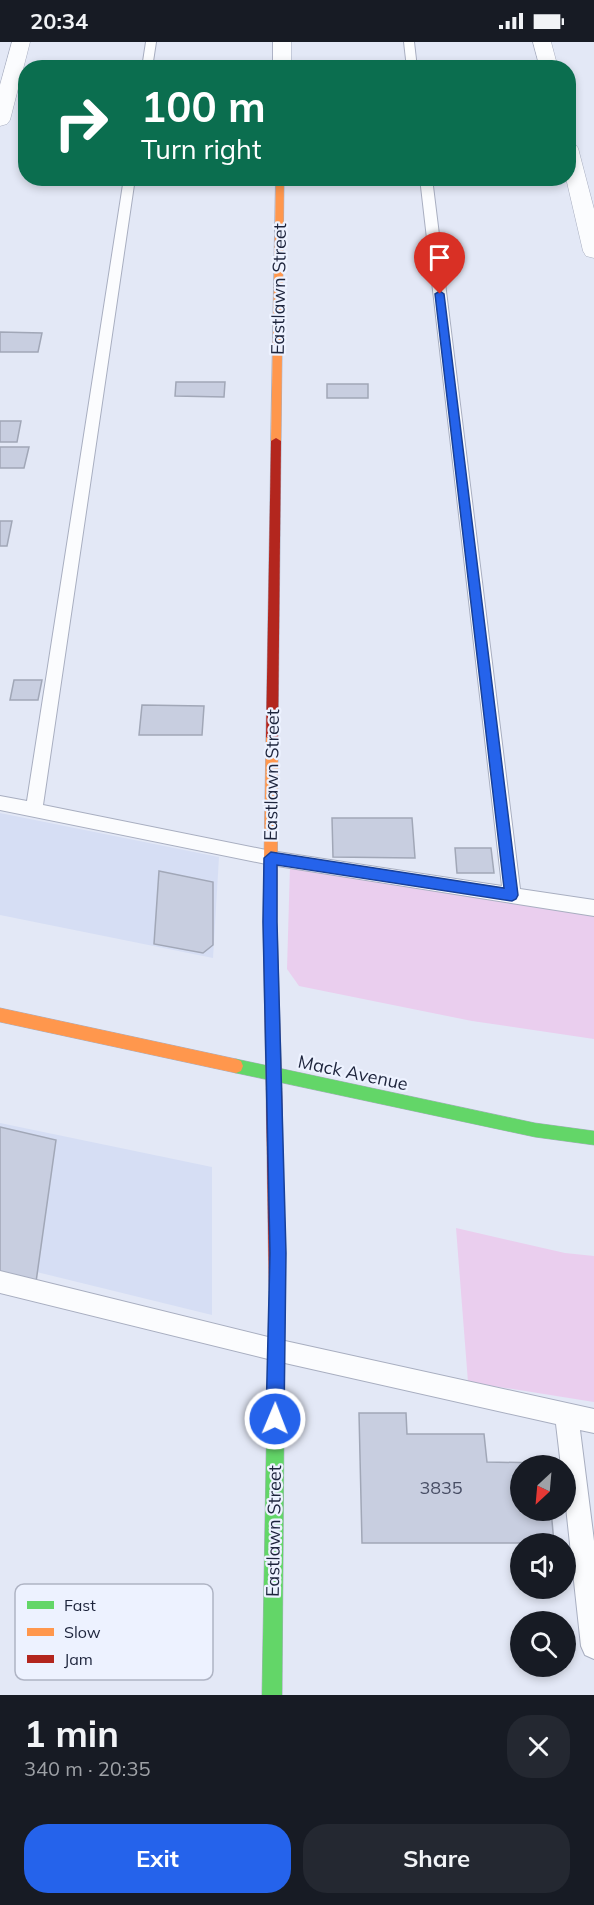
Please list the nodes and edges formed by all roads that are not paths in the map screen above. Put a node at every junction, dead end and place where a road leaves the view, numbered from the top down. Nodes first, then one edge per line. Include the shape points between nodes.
1 (21, 42) edge
2 (151, 42) edge
3 (282, 42) edge
4 (409, 42) edge
5 (542, 42) edge
6 (148, 60) edge
7 (282, 60) edge
8 (411, 60) edge
9 (547, 60) edge
10 (0, 120) edge
11 (576, 179) edge
12 (129, 186) edge
13 (280, 186) edge
14 (427, 186) edge
15 (594, 250) edge
16 (0, 803) edge
17 (34, 810) junction
18 (271, 858) junction
19 (512, 895) junction
20 (594, 908) edge
21 (0, 1015) edge
22 (274, 1074) junction
23 (594, 1138) edge
24 (0, 1282) edge
25 (276, 1350) junction
26 (567, 1416) junction
27 (594, 1421) edge
28 (594, 1646) edge
29 (272, 1695) edge

1 - 10 street
2 - 6 lane
3 - 7 street
4 - 8 lane
5 - 9 street
11 - 15 street
12 - 17 lane
13 - 18 street, Eastlawn Street
14 - 19 lane
16 - 17 lane
17 - 18 lane
18 - 19 lane
18 - 22 street, Eastlawn Street
19 - 20 lane
21 - 22 street, Mack Avenue
22 - 23 street, Mack Avenue via 535,1130
22 - 25 street, Eastlawn Street
24 - 25 lane
25 - 26 lane
25 - 29 street, Eastlawn Street
26 - 27 lane
26 - 28 lane

